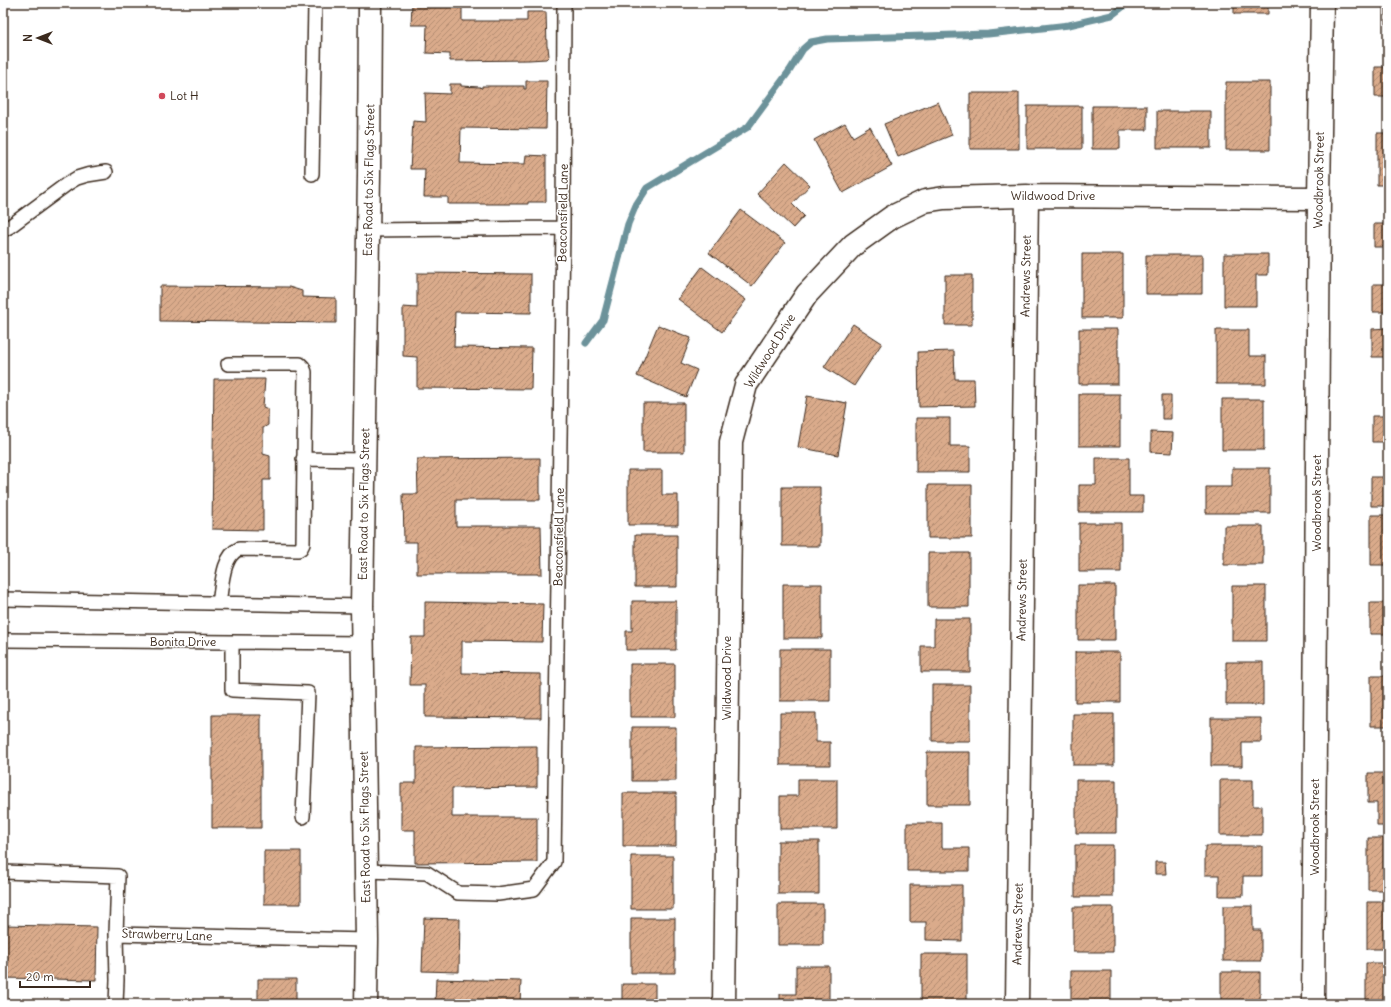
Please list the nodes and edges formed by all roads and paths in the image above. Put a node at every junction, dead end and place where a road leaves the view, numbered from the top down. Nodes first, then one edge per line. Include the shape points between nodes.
1 (315, 3) edge
2 (370, 3) edge
3 (564, 3) edge
4 (1322, 3) edge
5 (106, 172) dead end
6 (312, 174) dead end
7 (1027, 196) junction
8 (1319, 198) junction
9 (563, 228) junction
10 (3, 230) edge
11 (368, 230) junction
12 (228, 364) dead end
13 (303, 459) junction
14 (364, 460) junction
15 (3, 600) edge
16 (220, 604) junction
17 (362, 606) junction
18 (3, 640) edge
19 (232, 642) junction
20 (363, 643) junction
21 (303, 817) dead end
22 (366, 871) junction
23 (3, 872) edge
24 (116, 934) junction
25 (367, 940) junction
26 (116, 1004) edge
27 (366, 1004) edge
28 (724, 1004) edge
29 (1017, 1004) edge
30 (1313, 1004) edge

1 - 6 lane
2 - 11 street, East Road to Six Flags Street
3 - 9 lane, Beaconsfield Lane
4 - 8 street, Woodbrook Street
5 - 10 lane via 77,178
7 - 8 street, Wildwood Drive
7 - 28 street, Wildwood Drive via 944,198 925,201 892,217 853,244 807,294 746,385 731,442
7 - 29 street, Andrews Street
8 - 30 street, Woodbrook Street
9 - 11 lane
9 - 22 lane, Beaconsfield Lane via 554,862 534,889 498,894 458,893 427,873
11 - 14 street, East Road to Six Flags Street
12 - 13 lane via 300,364 303,367
13 - 14 lane
13 - 16 lane via 301,548 239,549 233,552 224,568
14 - 17 street, East Road to Six Flags Street
15 - 16 lane
16 - 17 lane
17 - 20 street, East Road to Six Flags Street
18 - 19 lane, Bonita Drive
19 - 20 lane, Bonita Drive
19 - 21 lane via 232,690 308,693
20 - 22 street, East Road to Six Flags Street
22 - 25 street, East Road to Six Flags Street
23 - 24 lane, Strawberry Lane via 118,876
24 - 25 lane, Strawberry Lane
24 - 26 lane
25 - 27 street, East Road to Six Flags Street

